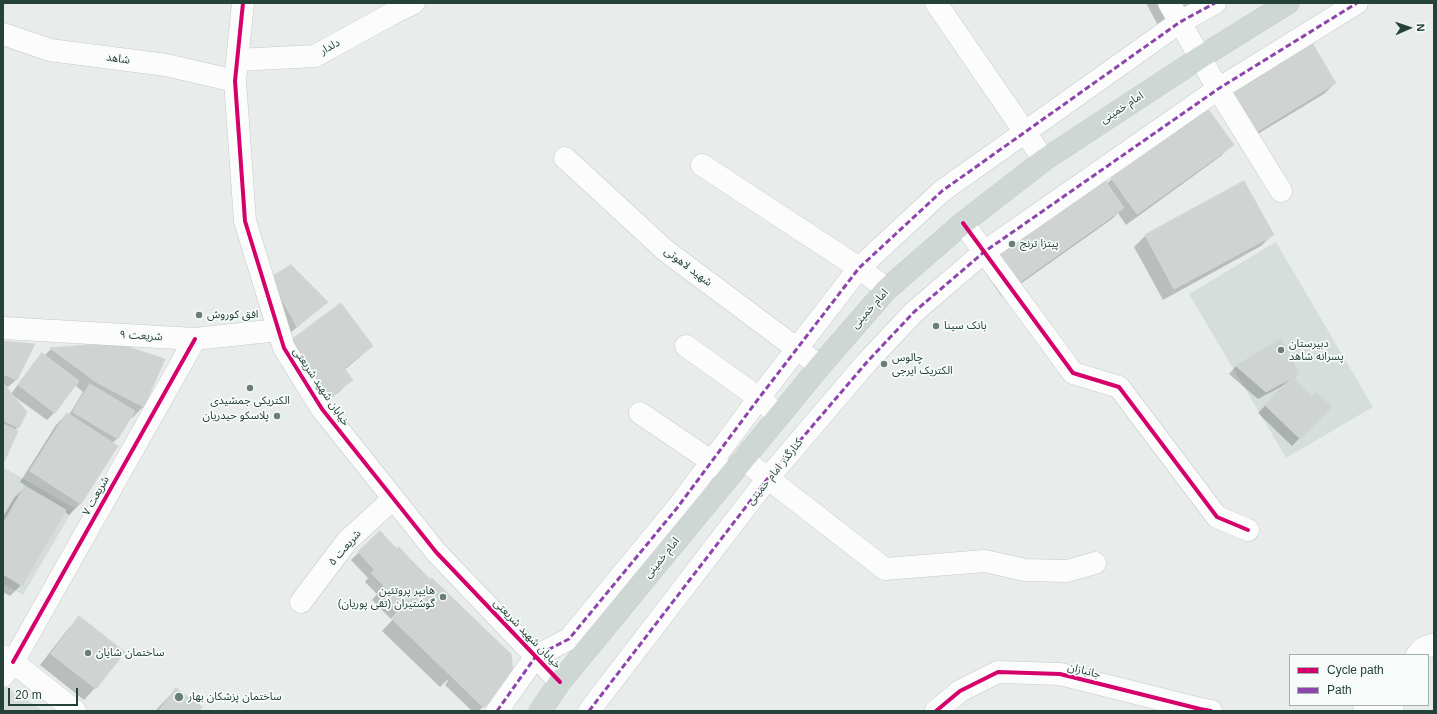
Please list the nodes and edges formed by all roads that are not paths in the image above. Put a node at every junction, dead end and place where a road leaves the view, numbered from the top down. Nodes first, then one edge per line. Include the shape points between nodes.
1 (243, 3) edge
2 (414, 3) edge
3 (936, 3) edge
4 (1170, 3) edge
5 (1215, 3) edge
6 (1288, 3) edge
7 (1357, 3) edge
8 (1180, 22) junction
9 (3, 34) edge
10 (1200, 57) junction
11 (236, 71) junction
12 (1218, 89) junction
13 (1024, 132) junction
14 (565, 158) dead end
15 (1044, 160) junction
16 (702, 165) dead end
17 (1281, 191) dead end
18 (963, 223) junction
19 (984, 252) junction
20 (858, 268) junction
21 (887, 289) junction
22 (3, 328) edge
23 (278, 330) junction
24 (195, 339) junction
25 (686, 346) dead end
26 (797, 348) junction
27 (820, 366) junction
28 (759, 398) junction
29 (640, 413) dead end
30 (779, 416) junction
31 (728, 465) junction
32 (768, 478) junction
33 (394, 499) junction
34 (1248, 530) dead end
35 (1095, 563) dead end
36 (301, 602) dead end
37 (1434, 644) edge
38 (1417, 654) edge
39 (536, 656) junction
40 (6, 665) edge
41 (560, 682) junction
42 (75, 711) edge
43 (497, 711) edge
44 (540, 711) edge
45 (588, 711) edge
46 (936, 711) edge
47 (1211, 711) edge

1 - 11 street, خیابان شهید شریعتی
2 - 11 street, دلدار via 315,56
3 - 13 street
4 - 8 street
5 - 8 street
6 - 10 main road, امام خمینی
7 - 12 street, کنارگذر امام خمینی
8 - 10 street
8 - 13 street
9 - 11 street, شاهد via 50,50
10 - 12 street
10 - 15 main road, امام خمینی
11 - 23 street, خیابان شهید شریعتی via 245,221
12 - 17 street
12 - 19 street, کنارگذر امام خمینی
13 - 15 street
13 - 20 street via 942,191
14 - 26 street, شهید لاهوتی via 666,251
15 - 18 main road, امام خمینی
16 - 20 street
18 - 19 street
18 - 21 main road, امام خمینی
19 - 32 street, کنارگذر امام خمینی via 908,318
19 - 34 street via 1073,372 1119,387 1217,518
20 - 21 street
20 - 26 street
21 - 27 main road, امام خمینی
22 - 24 street, شریعت ۹
23 - 24 street, شریعت ۹
23 - 33 street, خیابان شهید شریعتی via 284,348 322,409
24 - 40 street, شریعت ۷ via 86,544
25 - 28 street
26 - 27 street, شهید لاهوتی
26 - 28 street
27 - 30 main road, امام خمینی
28 - 30 street
28 - 31 street
29 - 31 street
30 - 31 main road, امام خمینی
31 - 32 street
31 - 39 street via 677,508 569,639
31 - 41 main road, امام خمینی
32 - 35 street via 885,569 985,560 1025,570 1067,571
32 - 45 street, کنارگذر امام خمینی
33 - 36 street, شریعت ۵ via 347,541
33 - 39 street, خیابان شهید شریعتی via 436,552
37 - 38 street via 1423,648
39 - 41 street, خیابان شهید شریعتی
39 - 43 street
40 - 42 street
41 - 44 main road, امام خمینی
46 - 47 street, جانبازان via 960,691 998,672 1060,674

